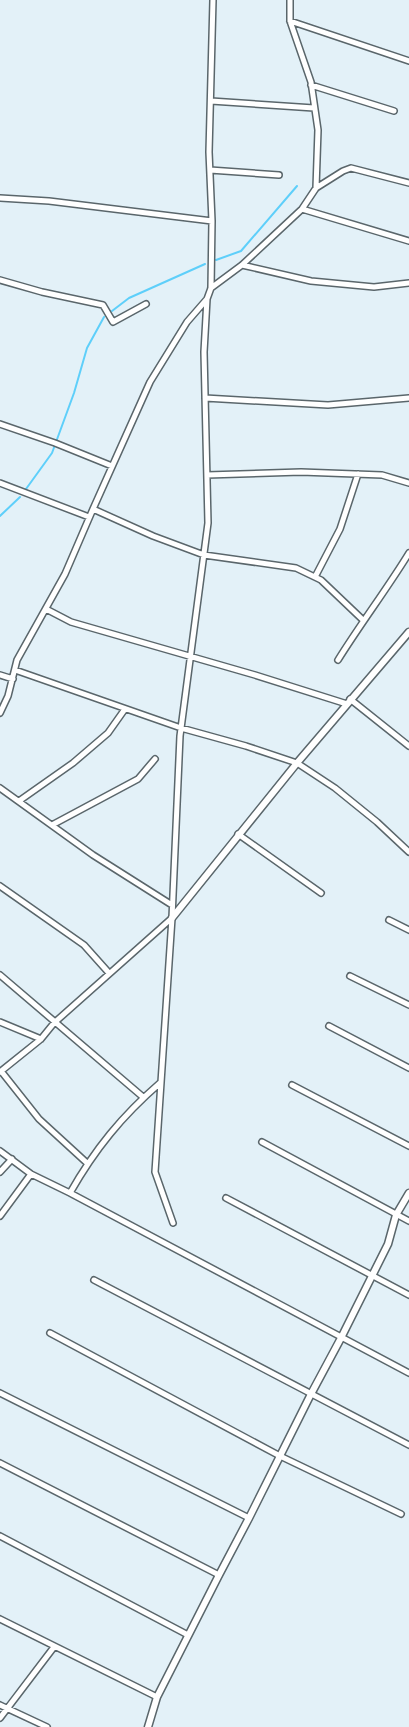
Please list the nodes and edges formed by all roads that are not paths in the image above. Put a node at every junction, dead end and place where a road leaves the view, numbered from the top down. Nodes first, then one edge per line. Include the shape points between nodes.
1 (213, 0) edge
2 (290, 0) edge
3 (290, 21) junction
4 (409, 61) edge
5 (311, 85) junction
6 (211, 100) junction
7 (314, 108) junction
8 (394, 111) dead end
9 (210, 170) junction
10 (279, 175) dead end
11 (409, 183) edge
12 (316, 188) junction
13 (0, 198) edge
14 (302, 210) junction
15 (212, 221) junction
16 (409, 241) edge
17 (242, 265) junction
18 (0, 280) edge
19 (409, 283) edge
20 (211, 288) junction
21 (207, 299) junction
22 (146, 304) dead end
23 (205, 398) junction
24 (409, 398) edge
25 (0, 424) edge
26 (112, 466) junction
27 (358, 474) junction
28 (207, 475) junction
29 (0, 483) edge
30 (409, 483) edge
31 (92, 509) junction
32 (89, 517) junction
33 (409, 553) edge
34 (204, 555) junction
35 (315, 577) junction
36 (46, 609) junction
37 (363, 620) junction
38 (409, 632) edge
39 (190, 656) junction
40 (338, 660) dead end
41 (15, 670) junction
42 (0, 675) edge
43 (12, 679) junction
44 (348, 701) junction
45 (125, 709) junction
46 (0, 713) edge
47 (181, 728) junction
48 (409, 746) edge
49 (155, 759) dead end
50 (296, 762) junction
51 (0, 788) edge
52 (18, 801) junction
53 (52, 825) junction
54 (238, 834) junction
55 (409, 852) edge
56 (0, 886) edge
57 (321, 893) dead end
58 (172, 905) junction
59 (172, 918) junction
60 (389, 920) dead end
61 (409, 930) edge
62 (109, 972) junction
63 (0, 975) edge
64 (350, 976) dead end
65 (409, 1005) edge
66 (0, 1022) edge
67 (54, 1023) junction
68 (328, 1026) dead end
69 (40, 1039) junction
70 (409, 1068) edge
71 (0, 1072) edge
72 (160, 1083) junction
73 (292, 1085) dead end
74 (143, 1097) junction
75 (262, 1142) dead end
76 (409, 1146) edge
77 (0, 1151) edge
78 (12, 1159) junction
79 (87, 1163) junction
80 (0, 1172) edge
81 (31, 1174) junction
82 (70, 1193) junction
83 (409, 1193) edge
84 (226, 1198) dead end
85 (396, 1215) junction
86 (0, 1216) edge
87 (409, 1221) edge
88 (173, 1223) dead end
89 (372, 1276) junction
90 (94, 1280) dead end
91 (409, 1295) edge
92 (50, 1333) dead end
93 (342, 1338) junction
94 (409, 1373) edge
95 (0, 1393) edge
96 (311, 1394) junction
97 (409, 1445) edge
98 (280, 1456) junction
99 (0, 1463) edge
100 (401, 1514) dead end
101 (250, 1518) junction
102 (0, 1536) edge
103 (219, 1575) junction
104 (0, 1619) edge
105 (188, 1635) junction
106 (54, 1647) junction
107 (157, 1697) junction
108 (0, 1705) edge
109 (8, 1709) junction
110 (0, 1718) edge
111 (47, 1727) edge
112 (148, 1727) edge

1 - 6 street
2 - 3 street
3 - 4 street
3 - 5 street
5 - 7 street
5 - 8 street
6 - 7 street
6 - 9 street
7 - 12 street via 318,130
9 - 10 street
9 - 15 street
11 - 12 street via 351,168
12 - 14 street
13 - 15 street
14 - 16 street
14 - 17 street
15 - 20 street
17 - 19 street via 311,281 374,287
17 - 20 street
18 - 22 street via 103,304 113,322
20 - 21 street
21 - 23 street
21 - 26 street via 187,322 150,382
23 - 24 street via 328,405
23 - 28 street
25 - 26 street
26 - 31 street
27 - 28 street
27 - 30 street via 382,475
27 - 35 street via 340,529
28 - 34 street via 208,523
29 - 32 street
31 - 32 street
31 - 34 street
32 - 36 street
33 - 37 street
34 - 35 street via 296,568
34 - 39 street
35 - 37 street
36 - 39 street via 71,622
36 - 41 street
37 - 40 street
38 - 44 street
39 - 44 street
39 - 47 street
41 - 43 street
41 - 45 street
42 - 43 street
43 - 46 street
44 - 48 street
44 - 50 street
45 - 47 street
45 - 52 street via 108,733
47 - 50 street
47 - 58 street
49 - 53 street via 138,779
50 - 54 street
50 - 55 street via 335,788
51 - 52 street
52 - 53 street
53 - 58 street
54 - 57 street
54 - 59 street
56 - 62 street via 84,945
58 - 59 street
59 - 62 street
59 - 72 street
60 - 61 street
62 - 67 street
63 - 67 street
64 - 65 street
66 - 69 street
67 - 69 street
67 - 74 street
68 - 70 street
69 - 71 street
71 - 79 street via 38,1119
72 - 74 street
72 - 88 street via 154,1172
73 - 76 street
74 - 79 street via 110,1132
75 - 85 street
77 - 78 street
78 - 80 street
78 - 81 street
79 - 82 street
81 - 82 street
81 - 86 street
82 - 93 street
83 - 85 street
84 - 89 street
85 - 87 street
85 - 89 street via 388,1244
89 - 91 street
89 - 93 street
90 - 96 street
92 - 98 street
93 - 94 street
93 - 96 street
95 - 101 street
96 - 97 street
96 - 98 street
98 - 100 street
98 - 101 street
99 - 103 street
101 - 103 street
102 - 105 street
103 - 105 street
104 - 106 street
105 - 107 street
106 - 107 street
106 - 109 street
107 - 112 street
108 - 109 street
109 - 110 street
109 - 111 street

